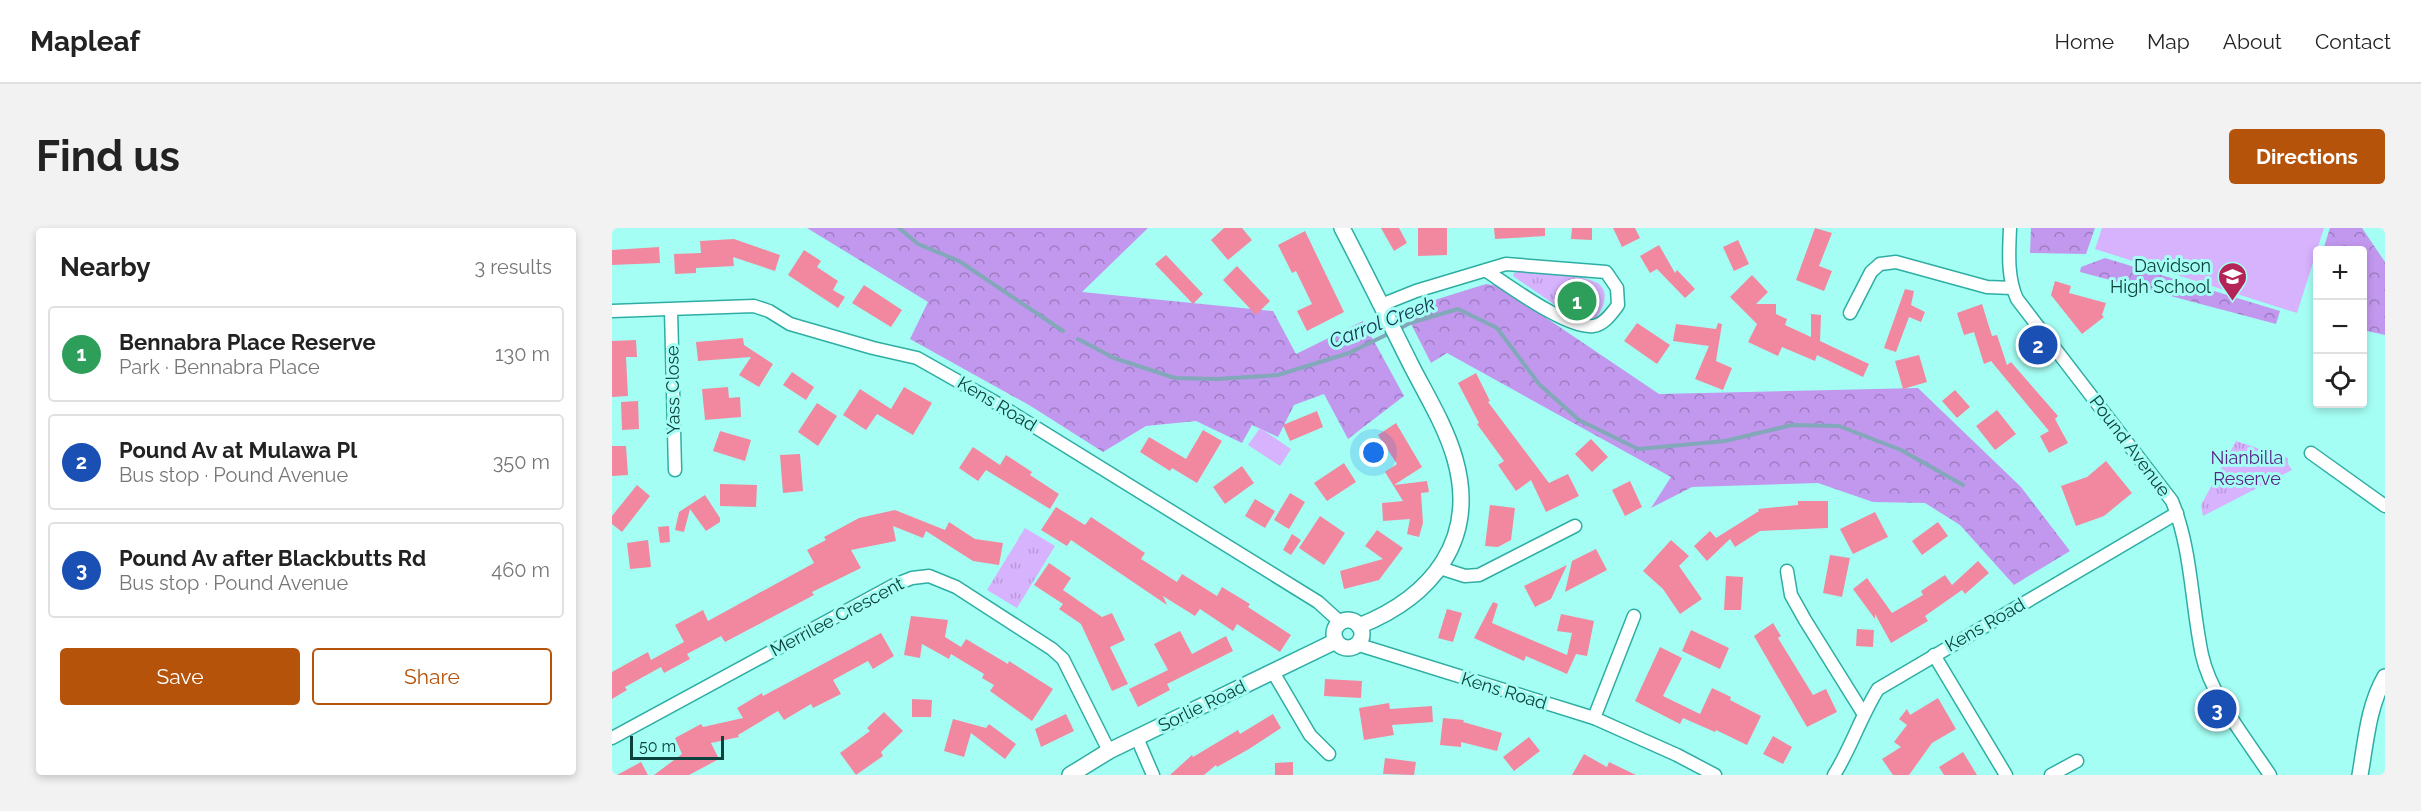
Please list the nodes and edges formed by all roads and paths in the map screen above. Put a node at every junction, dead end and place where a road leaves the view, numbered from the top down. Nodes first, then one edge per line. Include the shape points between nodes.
1 (1342, 228) edge
2 (2010, 228) edge
3 (1485, 270) junction
4 (2012, 288) junction
5 (1381, 305) junction
6 (671, 310) junction
7 (612, 311) edge
8 (1850, 313) dead end
9 (2311, 453) dead end
10 (675, 470) dead end
11 (2385, 506) edge
12 (2176, 513) junction
13 (1575, 526) dead end
14 (1440, 568) junction
15 (1787, 571) dead end
16 (1634, 616) dead end
17 (1340, 622) junction
18 (1359, 626) junction
19 (1336, 641) junction
20 (1356, 644) junction
21 (1934, 655) junction
22 (1273, 672) junction
23 (2385, 677) edge
24 (1863, 712) junction
25 (1594, 718) junction
26 (612, 738) edge
27 (1137, 738) junction
28 (1109, 751) junction
29 (1329, 754) dead end
30 (2077, 761) dead end
31 (1070, 775) edge
32 (1153, 775) edge
33 (1715, 775) edge
34 (1834, 775) edge
35 (2006, 775) edge
36 (2050, 775) edge
37 (2270, 775) edge
38 (2360, 775) edge

1 - 5 street
2 - 4 street, Pound Avenue
3 - 3 street via 1506,264 1606,272 1617,288 1618,305 1595,326 1573,324
3 - 5 street
4 - 8 street via 1988,287 1896,262 1880,264 1871,272
4 - 12 street, Pound Avenue via 2024,311 2169,496
5 - 14 street via 1455,458 1461,489 1459,521
6 - 7 street, Kens Road
6 - 10 street, Yass Close
6 - 17 street, Kens Road via 754,306 790,324 917,358 1318,602
9 - 11 street
12 - 21 street, Kens Road
12 - 37 street, Pound Avenue via 2184,534 2203,656 2223,702
13 - 14 street via 1479,575 1464,576
14 - 18 street via 1412,598 1385,616
15 - 24 street via 1791,595 1804,620
16 - 25 street
17 - 18 street via 1350,620
17 - 19 street via 1335,631
18 - 20 street via 1361,636
19 - 20 street via 1344,647
19 - 22 street, Sorlie Road
20 - 25 street, Kens Road
21 - 24 street, Kens Road via 1878,689
21 - 35 street
22 - 27 street, Sorlie Road
22 - 29 street via 1310,735
23 - 38 street via 2370,717
24 - 34 street, Kens Road via 1849,751
25 - 33 street, Kens Road
26 - 28 street, Merrilee Crescent via 894,585 928,576 956,587 1063,659
27 - 28 street, Sorlie Road
27 - 32 street
28 - 31 street, Sorlie Road
30 - 36 street

